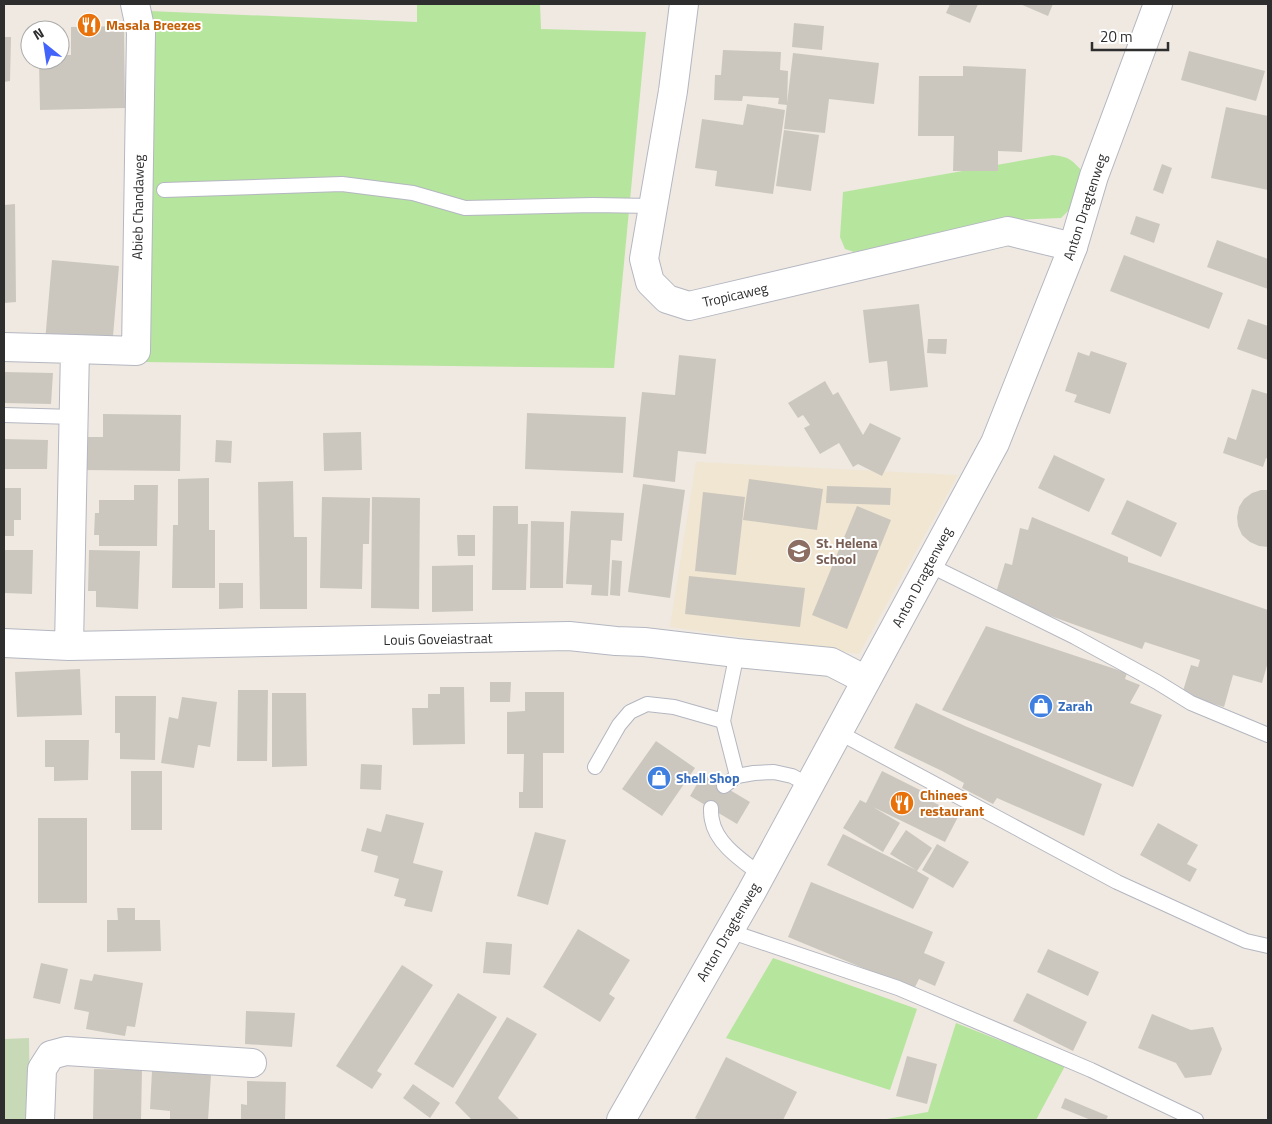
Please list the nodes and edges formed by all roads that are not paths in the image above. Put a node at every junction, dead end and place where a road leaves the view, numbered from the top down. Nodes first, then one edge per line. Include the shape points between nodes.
1 (135, 4) edge
2 (684, 4) edge
3 (1158, 4) edge
4 (164, 190) dead end
5 (653, 206) junction
6 (1073, 247) junction
7 (4, 347) edge
8 (75, 349) junction
9 (4, 415) edge
10 (74, 418) junction
11 (929, 565) junction
12 (4, 643) edge
13 (69, 646) junction
14 (737, 653) junction
15 (866, 680) junction
16 (723, 721) junction
17 (838, 732) junction
18 (1268, 735) edge
19 (595, 768) dead end
20 (738, 776) junction
21 (810, 785) junction
22 (724, 786) dead end
23 (711, 808) dead end
24 (761, 875) junction
25 (729, 931) junction
26 (1268, 946) edge
27 (252, 1063) dead end
28 (40, 1120) edge
29 (621, 1120) edge
30 (1196, 1120) edge

1 - 8 street, Abieb Chandaweg via 141,32 136,351
2 - 5 street, Tropicaweg
3 - 6 street, Anton Dragtenweg via 1094,176
4 - 5 lane via 342,184 413,193 465,208
5 - 6 street, Tropicaweg via 644,259 650,282 667,300 689,306 1008,231
6 - 11 street, Anton Dragtenweg via 995,443
7 - 8 street
8 - 10 street
9 - 10 lane
10 - 13 street
11 - 15 street, Anton Dragtenweg
11 - 18 lane via 1075,637 1191,703
12 - 13 street, Louis Goveiastraat
13 - 14 street, Louis Goveiastraat via 569,636
14 - 15 street, Louis Goveiastraat via 831,662
14 - 16 lane
15 - 17 street, Anton Dragtenweg
16 - 19 lane via 674,707 647,704 630,712 619,725
16 - 20 lane
17 - 21 street, Anton Dragtenweg
17 - 26 lane via 1118,882 1246,941
20 - 21 lane via 774,772
20 - 22 lane
21 - 24 street, Anton Dragtenweg
23 - 24 lane via 720,838
24 - 25 street, Anton Dragtenweg
25 - 29 street, Anton Dragtenweg
25 - 30 lane via 898,988 1091,1070
27 - 28 street via 66,1051 51,1055 42,1069

